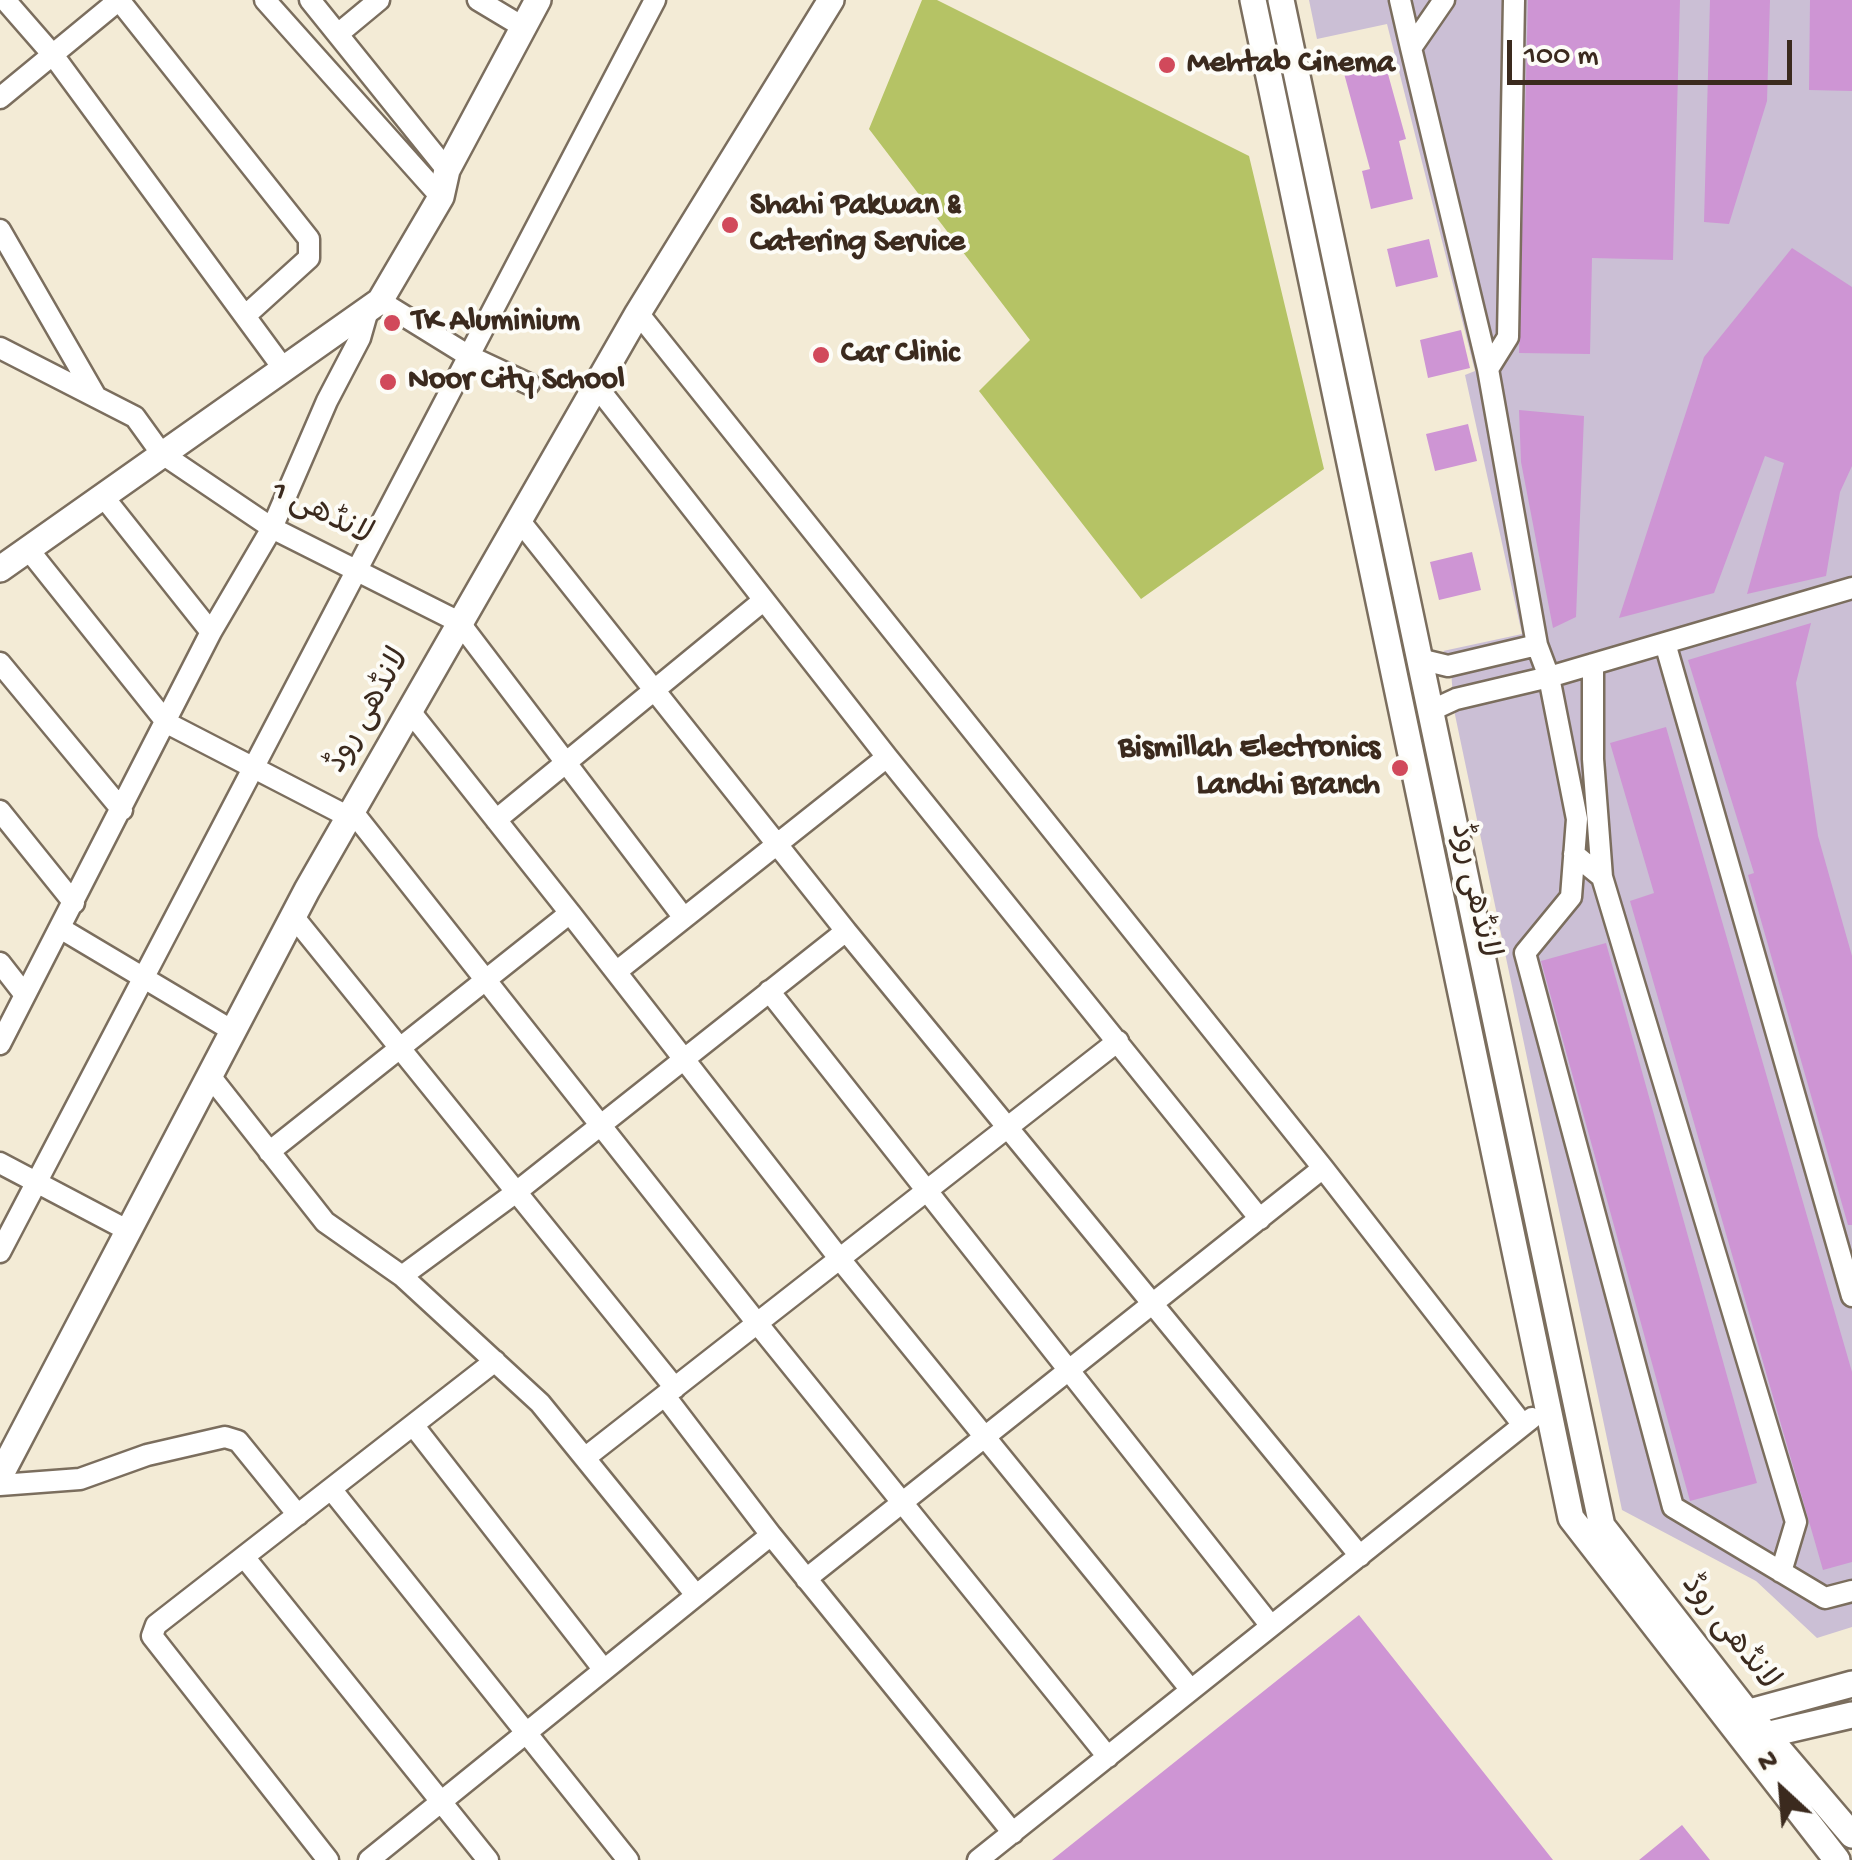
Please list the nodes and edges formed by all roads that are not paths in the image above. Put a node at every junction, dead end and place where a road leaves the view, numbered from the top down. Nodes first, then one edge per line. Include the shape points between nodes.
1 (5, 0) edge
2 (265, 0) edge
3 (310, 0) edge
4 (379, 0) edge
5 (478, 0) edge
6 (538, 0) edge
7 (655, 0) edge
8 (831, 0) edge
9 (1252, 0) edge
10 (1280, 0) edge
11 (1400, 0) edge
12 (1444, 0) edge
13 (1514, 0) edge
14 (523, 27) junction
15 (338, 34) junction
16 (1411, 48) junction
17 (53, 54) junction
18 (0, 98) edge
19 (1303, 106) junction
20 (1276, 113) junction
21 (1312, 146) junction
22 (1284, 151) junction
23 (447, 170) junction
24 (441, 198) junction
25 (0, 230) edge
26 (374, 306) junction
27 (638, 313) junction
28 (246, 316) junction
29 (0, 348) edge
30 (469, 356) junction
31 (283, 368) junction
32 (1488, 369) junction
33 (529, 384) dead end
34 (598, 388) junction
35 (94, 395) junction
36 (161, 453) junction
37 (102, 494) junction
38 (520, 520) junction
39 (272, 528) junction
40 (28, 548) junction
41 (0, 568) edge
42 (360, 568) junction
43 (1852, 588) edge
44 (764, 600) junction
45 (459, 622) junction
46 (211, 632) junction
47 (1665, 643) junction
48 (1537, 645) junction
49 (1420, 658) junction
50 (1391, 661) junction
51 (0, 663) edge
52 (1593, 664) junction
53 (1549, 677) junction
54 (655, 689) junction
55 (409, 710) junction
56 (1432, 718) junction
57 (166, 723) junction
58 (1407, 737) junction
59 (887, 757) junction
60 (566, 762) junction
61 (254, 768) junction
62 (122, 810) junction
63 (0, 811) edge
64 (350, 814) junction
65 (496, 820) junction
66 (779, 843) junction
67 (1574, 854) junction
68 (1602, 877) junction
69 (74, 902) junction
70 (570, 913) junction
71 (293, 916) junction
72 (684, 918) junction
73 (60, 928) junction
74 (846, 931) junction
75 (0, 964) edge
76 (616, 972) junction
77 (144, 978) junction
78 (486, 980) junction
79 (768, 992) junction
80 (25, 995) junction
81 (233, 1031) junction
82 (1118, 1040) junction
83 (0, 1044) edge
84 (400, 1048) junction
85 (685, 1058) junction
86 (1504, 1061) junction
87 (1476, 1066) junction
88 (210, 1076) junction
89 (600, 1125) junction
90 (1008, 1126) junction
91 (270, 1152) junction
92 (0, 1163) edge
93 (1323, 1168) junction
94 (37, 1182) junction
95 (924, 1192) junction
96 (516, 1193) junction
97 (1260, 1219) junction
98 (129, 1230) junction
99 (0, 1252) edge
100 (839, 1258) junction
101 (402, 1276) junction
102 (1852, 1296) edge
103 (1153, 1303) junction
104 (757, 1323) junction
105 (494, 1361) junction
106 (1065, 1372) junction
107 (670, 1392) junction
108 (1575, 1399) junction
109 (1547, 1407) junction
110 (412, 1425) junction
111 (1523, 1426) junction
112 (10, 1434) edge
113 (984, 1437) junction
114 (586, 1457) junction
115 (0, 1476) edge
116 (0, 1486) edge
117 (331, 1489) junction
118 (902, 1504) junction
119 (298, 1515) junction
120 (771, 1536) junction
121 (1360, 1556) junction
122 (245, 1558) junction
123 (1780, 1572) junction
124 (806, 1579) junction
125 (1852, 1590) edge
126 (696, 1596) junction
127 (1271, 1626) junction
128 (604, 1670) junction
129 (1852, 1684) edge
130 (1191, 1690) junction
131 (1736, 1715) junction
132 (1852, 1715) edge
133 (525, 1734) junction
134 (1754, 1738) junction
135 (1108, 1757) junction
136 (440, 1801) junction
137 (1013, 1832) junction
138 (1852, 1835) edge
139 (328, 1860) edge
140 (369, 1860) edge
141 (488, 1860) edge
142 (628, 1860) edge
143 (978, 1860) edge
144 (1837, 1860) edge

1 - 17 street
2 - 24 street
3 - 15 street
4 - 15 street
5 - 14 street
6 - 14 main road
7 - 30 street
8 - 27 main road, لانڈھی روڈ
9 - 20 main road, لانڈھی روڈ
10 - 19 main road, لانڈھی روڈ
11 - 16 street
12 - 16 street
13 - 32 street via 1508,338
14 - 23 main road
15 - 23 street
16 - 32 street
17 - 18 street
17 - 28 street
17 - 28 street via 119,0 309,239 309,258
19 - 20 main road via 1292,116
19 - 21 main road, لانڈھی روڈ
20 - 22 main road, لانڈھی روڈ
21 - 22 main road via 1294,138
21 - 49 main road, لانڈھی روڈ
22 - 50 main road, لانڈھی روڈ
23 - 24 main road
24 - 26 main road
25 - 35 street
26 - 30 street
26 - 31 main road
26 - 39 street
27 - 34 main road, لانڈھی روڈ
27 - 93 street
28 - 31 street
29 - 35 street, لانڈھی 1
30 - 33 street
30 - 42 street
31 - 36 main road
32 - 48 street
34 - 38 main road, لانڈھی روڈ
34 - 44 street
35 - 36 street, لانڈھی 1 via 134,417
36 - 37 main road
36 - 39 street, لانڈھی 1
37 - 40 main road
37 - 46 street
38 - 45 main road, لانڈھی روڈ
38 - 54 street
39 - 42 street, لانڈھی 1
39 - 46 street
40 - 41 main road
40 - 57 street
42 - 45 street, لانڈھی 1
42 - 61 street
43 - 47 street
44 - 54 street
44 - 59 street
45 - 55 main road, لانڈھی روڈ
45 - 60 street
46 - 57 street
47 - 52 street
47 - 102 street
48 - 49 street via 1448,666
48 - 53 street
49 - 50 main road via 1404,672
49 - 56 main road, لانڈھی روڈ
50 - 58 main road, لانڈھی روڈ
51 - 62 street
52 - 53 street
52 - 68 street
53 - 56 street via 1456,700
53 - 67 street via 1577,819
54 - 60 street
54 - 66 street
55 - 64 main road, لانڈھی روڈ
55 - 65 street
56 - 58 main road via 1416,721
56 - 86 main road, لانڈھی روڈ
57 - 61 street
57 - 62 street
58 - 87 main road, لانڈھی روڈ
59 - 66 street
59 - 82 street
60 - 65 street
60 - 72 street
61 - 64 street
61 - 77 street
62 - 69 street
63 - 69 street
64 - 71 main road, لانڈھی روڈ
64 - 78 street
65 - 70 street
66 - 72 street
66 - 74 street
67 - 68 street
67 - 123 street via 1571,898 1525,953 1673,1507
68 - 123 street via 1796,1522
69 - 73 street
70 - 76 street
70 - 78 street
71 - 81 main road, لانڈھی روڈ
71 - 84 street
72 - 76 street
73 - 77 street
73 - 80 street
74 - 79 street
74 - 90 street
75 - 80 street
76 - 85 street
77 - 81 street
77 - 94 street
78 - 84 street
78 - 89 street
79 - 85 street
79 - 95 street
80 - 83 street
81 - 88 main road, لانڈھی روڈ
82 - 90 street
82 - 97 street
84 - 91 street
84 - 96 street
85 - 89 street
85 - 100 street
86 - 87 main road
86 - 108 main road, لانڈھی روڈ
87 - 109 main road, لانڈھی روڈ
88 - 91 street
88 - 98 main road, لانڈھی روڈ
89 - 96 street
89 - 104 street
90 - 95 street
90 - 103 street
91 - 101 street via 325,1222
92 - 94 street
93 - 97 street
93 - 111 street
94 - 98 street
94 - 99 street
95 - 100 street
95 - 106 street
96 - 101 street
96 - 107 street
97 - 103 street
98 - 112 main road, لانڈھی روڈ
100 - 104 street
100 - 113 street
101 - 105 street
103 - 106 street
103 - 121 street
104 - 107 street
104 - 118 street
105 - 110 street
105 - 114 street
106 - 113 street
106 - 127 street
107 - 114 street
107 - 120 street
108 - 109 street
108 - 131 main road, لانڈھی روڈ via 1602,1526
109 - 111 street
109 - 131 main road, لانڈھی روڈ via 1572,1518
110 - 117 street
110 - 128 street
111 - 121 street
112 - 115 main road, لانڈھی روڈ
113 - 118 street
113 - 130 street
114 - 126 street
116 - 119 street via 80,1479 225,1437 238,1441
117 - 119 street
117 - 133 street
118 - 124 street
118 - 135 street
119 - 122 street
120 - 124 street
120 - 126 street
121 - 127 street
122 - 136 street
122 - 139 street via 156,1625 152,1636
123 - 125 street via 1826,1598
124 - 137 street
126 - 128 street
127 - 130 street
128 - 133 street
129 - 131 main road
130 - 135 street
131 - 134 main road, لانڈھی روڈ
132 - 134 main road
133 - 136 street
133 - 142 street
134 - 138 main road
134 - 144 main road
135 - 137 street
136 - 140 street
136 - 141 street
137 - 143 street

